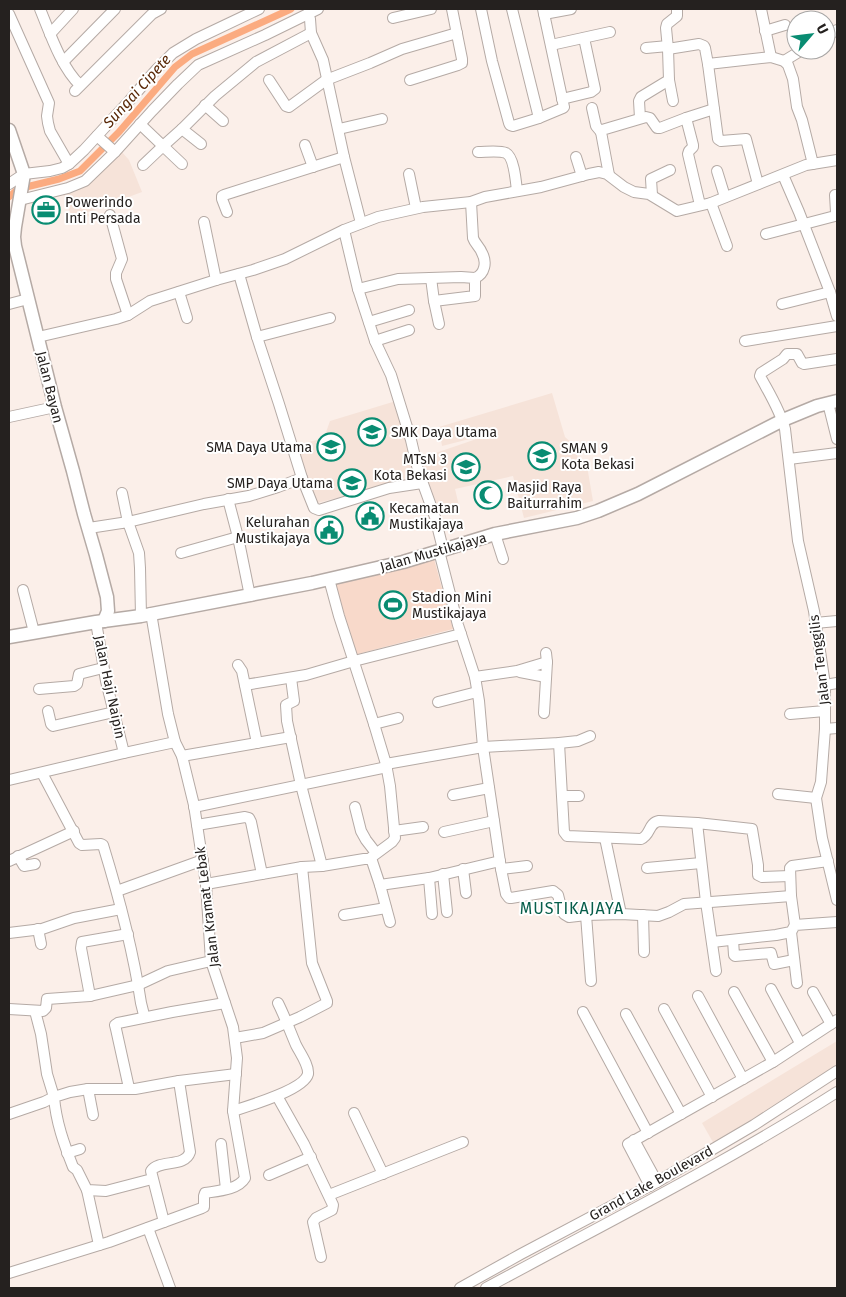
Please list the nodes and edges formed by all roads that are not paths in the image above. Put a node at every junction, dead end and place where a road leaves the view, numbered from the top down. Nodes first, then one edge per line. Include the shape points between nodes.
1 (40, 9) edge
2 (73, 9) edge
3 (115, 9) edge
4 (158, 9) edge
5 (259, 9) edge
6 (318, 9) edge
7 (431, 9) edge
8 (452, 9) edge
9 (481, 9) edge
10 (512, 9) edge
11 (571, 9) edge
12 (677, 9) edge
13 (761, 9) edge
14 (543, 12) edge
15 (9, 14) edge
16 (308, 14) junction
17 (393, 18) dead end
18 (785, 25) dead end
19 (766, 31) junction
20 (610, 32) dead end
21 (311, 33) junction
22 (457, 33) junction
23 (50, 34) junction
24 (584, 38) junction
25 (551, 45) junction
26 (646, 48) dead end
27 (668, 48) junction
28 (772, 57) junction
29 (784, 61) joint
30 (63, 62) junction
31 (708, 64) junction
32 (269, 80) dead end
33 (326, 80) junction
34 (410, 80) dead end
35 (669, 80) junction
36 (562, 98) junction
37 (673, 100) dead end
38 (205, 105) junction
39 (592, 108) dead end
40 (714, 109) junction
41 (539, 118) junction
42 (640, 118) junction
43 (686, 118) junction
44 (382, 119) dead end
45 (223, 121) dead end
46 (140, 124) junction
47 (182, 129) junction
48 (338, 129) junction
49 (9, 130) edge
50 (601, 132) junction
51 (99, 138) junction
52 (201, 144) dead end
53 (305, 145) dead end
54 (163, 146) junction
55 (113, 150) junction
56 (478, 152) dead end
57 (344, 156) junction
58 (576, 157) dead end
59 (837, 160) edge
60 (69, 164) junction
61 (182, 164) dead end
62 (813, 164) junction
63 (143, 165) dead end
64 (313, 167) junction
65 (670, 170) dead end
66 (717, 171) dead end
67 (410, 174) dead end
68 (609, 175) junction
69 (783, 175) junction
70 (582, 176) junction
71 (23, 178) junction
72 (9, 184) edge
73 (758, 184) junction
74 (517, 191) junction
75 (652, 195) junction
76 (834, 195) dead end
77 (725, 197) junction
78 (20, 199) junction
79 (470, 202) junction
80 (711, 202) junction
81 (700, 205) junction
82 (416, 208) junction
83 (227, 212) dead end
84 (110, 215) dead end
85 (204, 222) dead end
86 (361, 223) junction
87 (804, 225) junction
88 (344, 230) junction
89 (766, 234) dead end
90 (727, 246) dead end
91 (239, 274) junction
92 (431, 278) junction
93 (474, 278) junction
94 (216, 280) junction
95 (358, 289) junction
96 (180, 292) junction
97 (833, 297) edge
98 (28, 299) junction
99 (434, 300) junction
100 (9, 304) edge
101 (782, 304) dead end
102 (410, 310) dead end
103 (128, 315) junction
104 (837, 316) edge
105 (187, 318) dead end
106 (330, 318) dead end
107 (369, 322) junction
108 (439, 324) dead end
109 (837, 326) edge
110 (409, 330) dead end
111 (38, 337) junction
112 (257, 337) junction
113 (375, 341) junction
114 (745, 341) dead end
115 (837, 359) edge
116 (833, 402) edge
117 (55, 407) junction
118 (9, 418) edge
119 (782, 420) junction
120 (837, 440) edge
121 (837, 452) edge
122 (789, 459) junction
123 (302, 478) junction
124 (422, 483) junction
125 (122, 493) dead end
126 (228, 499) junction
127 (128, 522) junction
128 (89, 528) junction
129 (495, 534) junction
130 (238, 537) junction
131 (441, 550) junction
132 (181, 553) dead end
133 (503, 559) dead end
134 (329, 579) junction
135 (23, 590) dead end
136 (250, 596) junction
137 (107, 598) junction
138 (141, 615) junction
139 (100, 621) junction
140 (837, 621) edge
141 (815, 622) junction
142 (34, 632) junction
143 (461, 634) junction
144 (9, 637) edge
145 (354, 661) junction
146 (238, 665) dead end
147 (103, 668) junction
148 (517, 671) junction
149 (475, 677) junction
150 (546, 677) junction
151 (291, 678) junction
152 (837, 684) edge
153 (245, 685) junction
154 (825, 685) junction
155 (39, 690) dead end
156 (477, 692) junction
157 (438, 702) dead end
158 (48, 711) dead end
159 (825, 711) junction
160 (114, 712) junction
161 (544, 713) dead end
162 (790, 714) dead end
163 (398, 718) dead end
164 (374, 724) junction
165 (837, 728) edge
166 (825, 729) junction
167 (590, 736) dead end
168 (291, 737) junction
169 (175, 742) junction
170 (560, 742) junction
171 (257, 743) junction
172 (482, 747) junction
173 (124, 753) junction
174 (182, 756) junction
175 (386, 766) junction
176 (42, 773) junction
177 (9, 780) edge
178 (301, 785) junction
179 (489, 788) junction
180 (778, 794) dead end
181 (453, 795) dead end
182 (563, 796) junction
183 (579, 796) dead end
184 (816, 798) junction
185 (194, 807) junction
186 (355, 807) dead end
187 (494, 821) junction
188 (697, 823) junction
189 (197, 825) junction
190 (423, 827) dead end
191 (74, 831) junction
192 (394, 832) junction
193 (444, 832) dead end
194 (605, 838) junction
195 (372, 856) junction
196 (13, 858) edge
197 (202, 860) junction
198 (828, 860) junction
199 (701, 863) junction
200 (35, 864) dead end
201 (501, 865) junction
202 (322, 866) junction
203 (527, 866) dead end
204 (302, 867) junction
205 (647, 868) dead end
206 (463, 869) junction
207 (262, 874) junction
208 (442, 874) junction
209 (790, 876) junction
210 (429, 878) junction
211 (206, 884) junction
212 (380, 885) junction
213 (118, 892) junction
214 (466, 893) dead end
215 (791, 896) junction
216 (837, 900) edge
217 (706, 902) junction
218 (386, 908) junction
219 (121, 909) junction
220 (447, 912) dead end
221 (432, 914) dead end
222 (621, 914) junction
223 (344, 915) dead end
224 (586, 915) junction
225 (643, 915) junction
226 (390, 922) dead end
227 (837, 922) edge
228 (793, 929) junction
229 (38, 930) junction
230 (9, 933) edge
231 (128, 934) junction
232 (733, 940) junction
233 (712, 942) junction
234 (41, 944) dead end
235 (644, 952) dead end
236 (794, 960) junction
237 (211, 961) junction
238 (716, 971) dead end
239 (591, 981) dead end
240 (797, 984) dead end
241 (138, 985) junction
242 (771, 989) dead end
243 (734, 992) dead end
244 (813, 992) dead end
245 (90, 996) junction
246 (698, 996) dead end
247 (225, 1003) junction
248 (278, 1003) dead end
249 (9, 1009) edge
250 (664, 1009) dead end
251 (35, 1011) junction
252 (583, 1012) dead end
253 (626, 1014) dead end
254 (146, 1017) junction
255 (288, 1022) junction
256 (834, 1022) edge
257 (235, 1038) junction
258 (800, 1043) junction
259 (773, 1062) junction
260 (837, 1072) edge
261 (236, 1074) junction
262 (743, 1079) junction
263 (179, 1081) junction
264 (129, 1088) junction
265 (88, 1089) junction
266 (837, 1092) edge
267 (277, 1096) junction
268 (712, 1097) junction
269 (54, 1098) junction
270 (789, 1102) junction
271 (234, 1111) junction
272 (354, 1113) dead end
273 (9, 1114) edge
274 (681, 1114) junction
275 (93, 1115) dead end
276 (799, 1117) junction
277 (648, 1133) junction
278 (463, 1142) dead end
279 (221, 1144) dead end
280 (80, 1150) dead end
281 (67, 1153) junction
282 (311, 1158) junction
283 (383, 1174) junction
284 (269, 1175) dead end
285 (152, 1179) junction
286 (654, 1184) junction
287 (226, 1189) junction
288 (87, 1190) junction
289 (329, 1195) junction
290 (164, 1222) junction
291 (148, 1228) junction
292 (99, 1246) junction
293 (521, 1254) junction
294 (321, 1257) dead end
295 (528, 1266) junction
296 (9, 1273) edge
297 (170, 1288) edge
298 (460, 1288) edge
299 (486, 1288) edge

1 - 23 street
2 - 23 street
3 - 30 street
4 - 30 street via 77,88
5 - 51 street via 173,52
6 - 16 street
7 - 17 street
8 - 22 street
9 - 41 street via 510,125
10 - 41 street
11 - 14 street
12 - 27 street via 677,16 666,25
13 - 19 street
14 - 25 street
15 - 60 street via 49,103 50,131
16 - 21 street
16 - 46 street via 198,65
18 - 19 street
19 - 28 street
20 - 24 street
21 - 33 street via 323,60
21 - 38 street via 256,62
22 - 33 street via 402,49
22 - 34 street via 461,64
23 - 30 street
24 - 25 street
24 - 36 street via 594,89
25 - 36 street
26 - 27 street
27 - 31 street via 702,45 706,48
27 - 35 street
28 - 29 street
28 - 31 street
29 - 62 street via 794,79 796,107
31 - 40 street
32 - 33 street via 288,107
33 - 48 street
35 - 37 street
35 - 42 street via 641,97
36 - 41 street via 563,108
38 - 45 street
38 - 47 street
39 - 50 street via 596,126
40 - 43 street
40 - 73 street via 719,141 746,139
42 - 43 street via 648,117 658,128
42 - 50 street
43 - 81 street via 693,145 688,154
44 - 48 street
46 - 54 street
46 - 55 street
47 - 52 street
47 - 54 street
48 - 57 street
49 - 71 main road
50 - 68 street
51 - 55 street
51 - 60 street
53 - 64 street
54 - 61 street
54 - 63 street
55 - 78 street via 85,181
56 - 74 street via 504,152 510,157
57 - 64 street
57 - 86 street
58 - 70 street
59 - 62 street
60 - 71 street
62 - 69 street
64 - 83 street via 222,196
65 - 75 street via 651,179
66 - 77 street
67 - 82 street
68 - 70 street via 599,172
68 - 75 street via 631,191
69 - 73 street
69 - 87 street
70 - 74 street
71 - 72 street
71 - 78 main road, Jalan Bayan
73 - 77 street
74 - 79 street
75 - 81 street via 677,211
76 - 87 street via 834,216
77 - 80 street
78 - 98 main road, Jalan Bayan via 14,237
79 - 82 street
79 - 93 street via 473,238 483,253 485,264 482,273
80 - 81 street
80 - 90 street
82 - 86 street
84 - 103 street via 122,259 116,279
85 - 94 street
86 - 88 street
87 - 89 street
87 - 97 street
88 - 91 street via 285,259
88 - 95 street
91 - 94 street
91 - 112 street
92 - 93 street
92 - 95 street via 398,279
92 - 99 street
93 - 99 street via 475,296
94 - 96 street
95 - 107 street
96 - 103 street via 150,301
96 - 105 street
97 - 101 street
97 - 104 street
98 - 100 street
98 - 111 main road, Jalan Bayan
99 - 108 street
102 - 107 street
103 - 111 street
106 - 112 street
107 - 113 street
109 - 114 street
110 - 113 street
111 - 117 main road, Jalan Bayan
112 - 123 street
113 - 124 street via 391,376
115 - 119 street, Jalan Tenggilis via 804,364 797,354 787,354 760,374
116 - 119 main road, Jalan Mustikajaya
116 - 120 street
117 - 118 street
117 - 128 main road, Jalan Bayan
119 - 122 street, Jalan Tenggilis
119 - 129 main road, Jalan Mustikajaya via 598,511
121 - 122 street
122 - 141 street, Jalan Tenggilis via 798,541
123 - 124 street via 313,506 318,510 389,488
123 - 126 street via 248,496
124 - 131 street via 435,517
125 - 127 street, Jalan Kramat Lebak
126 - 127 street
126 - 130 street
127 - 128 street
127 - 138 street, Jalan Kramat Lebak via 139,553
128 - 137 main road, Jalan Bayan
129 - 131 main road, Jalan Mustikajaya
129 - 133 street
130 - 132 street
130 - 136 street
131 - 134 main road, Jalan Mustikajaya
131 - 143 street
134 - 136 main road, Jalan Mustikajaya
134 - 145 street
135 - 142 street
136 - 138 main road, Jalan Mustikajaya
137 - 138 main road via 118,609
137 - 139 main road, Jalan Bayan via 108,611
138 - 139 main road, Jalan Mustikajaya
138 - 169 street, Jalan Kramat Lebak via 161,676
139 - 142 main road, Jalan Mustikajaya
139 - 147 street, Jalan Haji Naipin
140 - 141 street
141 - 154 street, Jalan Tenggilis
142 - 144 main road, Jalan Mustikajaya
143 - 145 street
143 - 149 street
145 - 151 street
145 - 164 street
146 - 153 street
147 - 155 street via 80,674 74,686
147 - 160 street, Jalan Haji Naipin
148 - 149 street
148 - 150 street
148 - 150 street via 547,658
149 - 156 street
150 - 161 street
151 - 153 street
151 - 168 street via 294,701 285,706
152 - 154 street
153 - 171 street
154 - 159 street, Jalan Tenggilis
156 - 157 street
156 - 172 street
158 - 160 street via 53,726
159 - 162 street
159 - 166 street, Jalan Tenggilis
160 - 173 street, Jalan Haji Naipin
163 - 164 street
164 - 175 street
165 - 166 street
166 - 184 street, Jalan Tenggilis
167 - 170 street
168 - 171 street
168 - 178 street
169 - 173 street
169 - 174 street, Jalan Kramat Lebak
170 - 172 street
170 - 182 street
171 - 174 street
172 - 175 street
172 - 179 street
173 - 176 street
174 - 185 street, Jalan Kramat Lebak
175 - 178 street
175 - 192 street
176 - 177 street
176 - 191 street
178 - 185 street
178 - 202 street
179 - 181 street
179 - 187 street
180 - 184 street
182 - 183 street
182 - 194 street via 566,835
184 - 198 street, Jalan Tenggilis
185 - 189 street, Jalan Kramat Lebak
186 - 195 street
187 - 193 street
187 - 201 street
188 - 194 street via 659,820 654,822 645,838
188 - 199 street
188 - 209 street via 752,829 758,875
189 - 197 street, Jalan Kramat Lebak
189 - 207 street via 248,818
190 - 192 street
191 - 196 street
191 - 213 street via 82,845 103,845
192 - 195 street via 394,840
194 - 222 street
195 - 202 street
195 - 212 street
196 - 200 street via 24,866
197 - 211 street, Jalan Kramat Lebak
197 - 213 street
198 - 209 street via 791,867
198 - 216 street, Jalan Tenggilis
199 - 205 street
199 - 217 street
201 - 203 street
201 - 206 street
201 - 224 street via 509,898 553,891 558,895 564,914 569,917
202 - 204 street
204 - 207 street
204 - 255 street via 312,963 328,1001
206 - 208 street
206 - 214 street
207 - 211 street
208 - 210 street
208 - 220 street
209 - 215 street
210 - 212 street
210 - 221 street
211 - 237 street, Jalan Kramat Lebak
212 - 218 street
213 - 219 street
215 - 217 street
215 - 228 street
217 - 225 street via 684,904 664,914
217 - 233 street
218 - 223 street
218 - 226 street
219 - 229 street via 74,918
219 - 231 street
222 - 224 street
222 - 225 street
224 - 239 street
225 - 235 street
227 - 228 street
228 - 232 street via 776,935
228 - 236 street
229 - 230 street
229 - 234 street
231 - 241 street
231 - 245 street via 82,942
232 - 233 street
232 - 236 street via 735,956 771,953 774,964
233 - 238 street
236 - 240 street
237 - 241 street via 168,971
237 - 247 street, Jalan Kramat Lebak
241 - 245 street
241 - 254 street
242 - 258 street
243 - 259 street
244 - 256 street
245 - 251 street via 48,1000 44,1010
246 - 262 street
247 - 254 street
247 - 257 street, Jalan Kramat Lebak
248 - 255 street
249 - 251 street
250 - 268 street
251 - 269 street
252 - 277 street
253 - 274 street
254 - 264 street via 116,1026
255 - 257 street via 263,1033
255 - 267 street via 308,1074 304,1080
256 - 258 street
257 - 261 street, Jalan Kramat Lebak
258 - 259 street
259 - 262 street
260 - 270 street, Grand Lake Boulevard
261 - 263 street
261 - 271 street, Jalan Kramat Lebak
262 - 268 street
263 - 264 street
263 - 285 street via 190,1152 184,1159 152,1168
264 - 265 street
265 - 269 street
265 - 275 street
266 - 276 street, Grand Lake Boulevard
267 - 271 street
267 - 282 street
268 - 274 street
269 - 273 street
269 - 281 street via 57,1122
270 - 276 street
270 - 286 street, Grand Lake Boulevard
271 - 287 street, Jalan Kramat Lebak via 245,1176 242,1183
272 - 283 street
274 - 277 street
276 - 295 street, Grand Lake Boulevard
277 - 286 street via 631,1142
278 - 283 street
279 - 287 street
280 - 281 street
281 - 288 street
282 - 284 street
282 - 289 street
283 - 289 street
285 - 288 street via 106,1191
285 - 290 street
286 - 293 street, Grand Lake Boulevard
287 - 290 street, Jalan Kramat Lebak via 205,1193 204,1207
288 - 292 street
289 - 294 street via 332,1210 312,1222
290 - 291 street, Jalan Kramat Lebak
291 - 292 street, Jalan Kramat Lebak
291 - 297 street
292 - 296 street, Jalan Kramat Lebak
293 - 295 street
293 - 298 street, Grand Lake Boulevard
295 - 299 street, Grand Lake Boulevard

